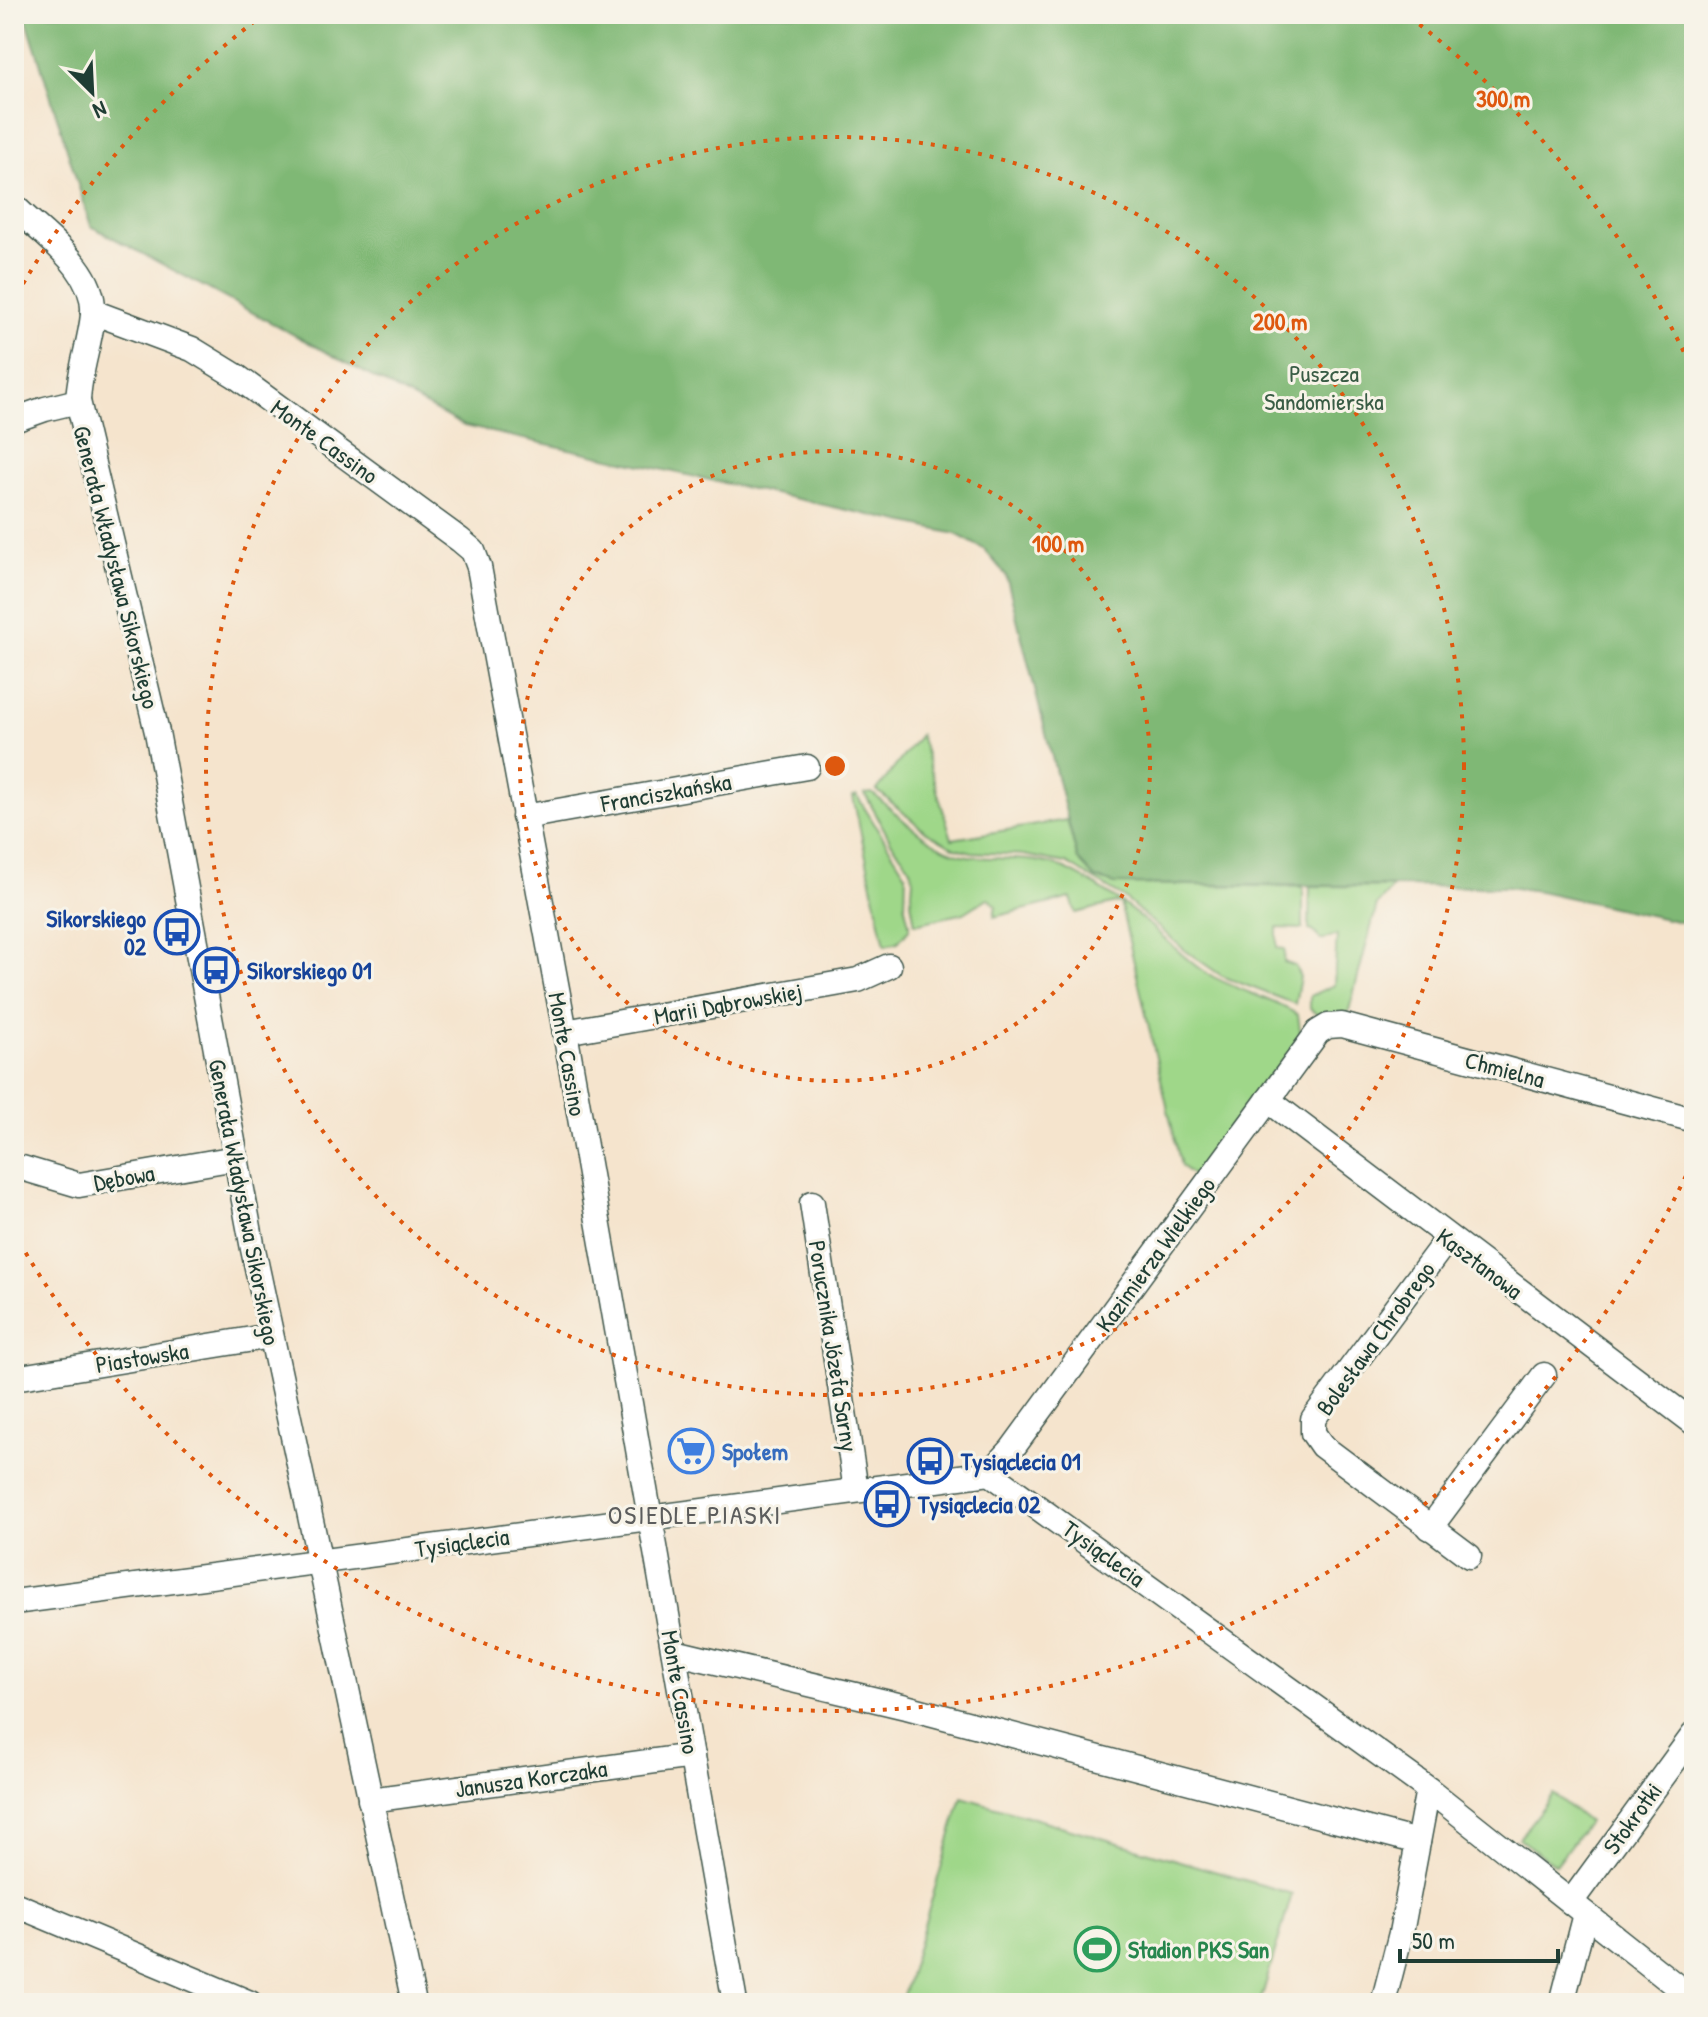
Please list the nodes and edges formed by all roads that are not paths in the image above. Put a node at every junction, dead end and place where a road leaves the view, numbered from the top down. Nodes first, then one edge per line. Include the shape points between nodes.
1 (14, 206) edge
2 (93, 312) junction
3 (78, 401) junction
4 (14, 420) edge
5 (807, 767) dead end
6 (524, 817) junction
7 (889, 966) dead end
8 (565, 1032) junction
9 (1318, 1032) joint
10 (1268, 1100) junction
11 (1694, 1120) edge
12 (236, 1158) junction
13 (14, 1169) edge
14 (812, 1203) dead end
15 (1448, 1238) junction
16 (271, 1336) junction
17 (1544, 1375) dead end
18 (14, 1378) edge
19 (1694, 1423) edge
20 (990, 1473) junction
21 (856, 1490) junction
22 (650, 1517) junction
23 (1430, 1528) junction
24 (1469, 1556) dead end
25 (319, 1561) junction
26 (14, 1602) edge
27 (674, 1652) junction
28 (1694, 1734) edge
29 (692, 1756) junction
30 (1428, 1789) junction
31 (370, 1800) junction
32 (1418, 1842) junction
33 (14, 1904) edge
34 (1578, 1908) junction
35 (1694, 2000) edge
36 (250, 2003) edge
37 (414, 2003) edge
38 (735, 2003) edge
39 (1383, 2003) edge
40 (1562, 2003) edge

1 - 2 street via 80,271
2 - 3 street, Generała Władysława Sikorskiego
2 - 6 street, Monte Cassino via 192,349 236,376 473,551
3 - 4 street
3 - 12 street, Generała Władysława Sikorskiego via 157,732
5 - 6 street, Franciszkańska
6 - 8 street, Monte Cassino
7 - 8 street, Marii Dąbrowskiej via 858,980
8 - 22 street, Monte Cassino
9 - 10 street, Kazimierza Wielkiego
9 - 11 street, Chmielna via 1342,1025
10 - 15 street, Kasztanowa
10 - 20 street, Kazimierza Wielkiego
12 - 13 street, Dębowa via 79,1185
12 - 16 street, Generała Władysława Sikorskiego
14 - 21 street, Porucznika Józefa Sarny
15 - 19 street, Kasztanowa
15 - 23 street, Bolesława Chrobrego via 1313,1419 1313,1433 1322,1446
16 - 18 street, Piastowska
16 - 25 street, Generała Władysława Sikorskiego
17 - 23 street
20 - 21 street, Tysiąclecia
20 - 30 street, Tysiąclecia
21 - 22 street, Tysiąclecia
22 - 25 street, Tysiąclecia
22 - 27 street, Monte Cassino
23 - 24 street, Bolesława Chrobrego
25 - 26 street, Tysiąclecia
25 - 31 street, Generała Władysława Sikorskiego
27 - 29 street, Monte Cassino
27 - 32 street via 906,1707
28 - 34 street, Stokrotki
29 - 31 street, Janusza Korczaka
29 - 38 street, Monte Cassino
30 - 32 street
30 - 34 street, Tysiąclecia
31 - 37 street, Generała Władysława Sikorskiego
32 - 39 street
33 - 36 street
34 - 35 street, Tysiąclecia
34 - 40 street, Stokrotki

